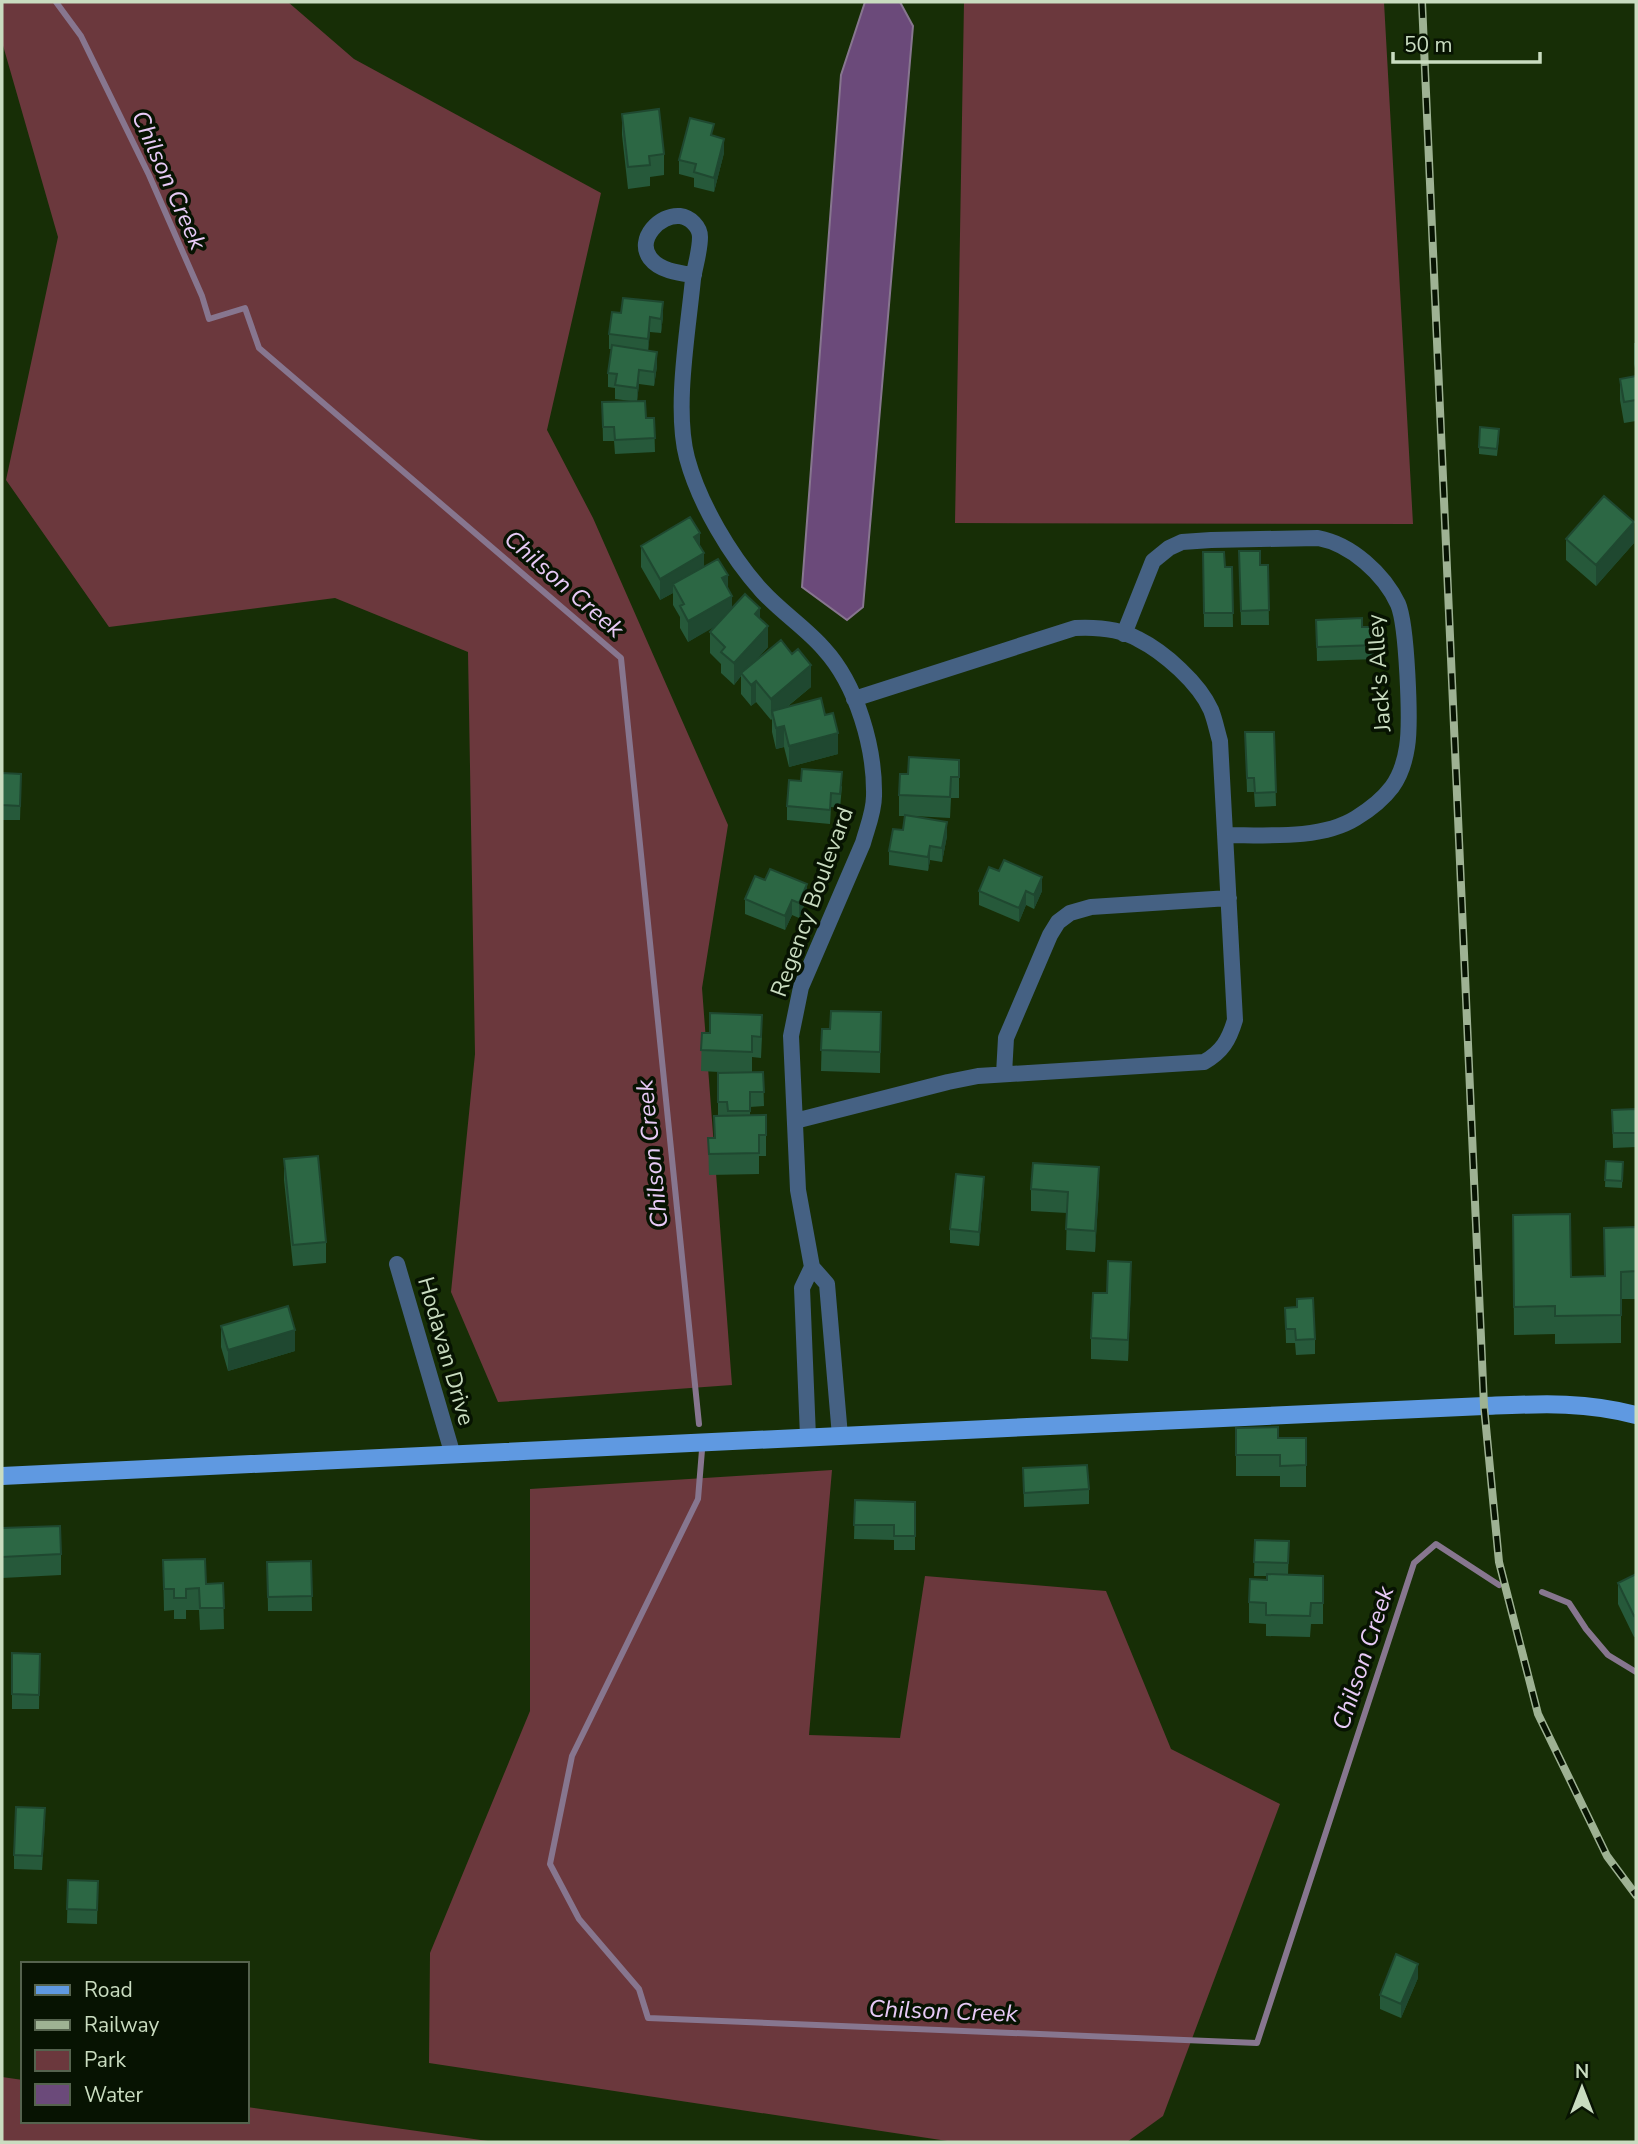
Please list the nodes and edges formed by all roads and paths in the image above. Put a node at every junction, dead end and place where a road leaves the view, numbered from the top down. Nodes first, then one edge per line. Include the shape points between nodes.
1 (694, 275) dead end
2 (1124, 634) junction
3 (855, 699) junction
4 (1225, 835) junction
5 (1228, 898) junction
6 (1004, 1074) junction
7 (795, 1121) junction
8 (397, 1264) dead end
9 (812, 1267) junction
10 (1636, 1415) edge
11 (840, 1436) junction
12 (808, 1437) junction
13 (452, 1452) junction
14 (2, 1476) edge

1 - 3 street, Regency Boulevard via 682,396 687,458 697,486 744,570 825,649
2 - 3 street via 1075,628
2 - 4 street via 1168,659 1210,709 1220,741
2 - 4 street, Jack's Alley via 1153,561 1182,542 1332,541 1347,548 1392,592 1405,647 1409,728 1403,764 1392,786 1353,820 1321,832
3 - 7 street, Regency Boulevard via 870,753 874,797 863,843 794,1015
4 - 5 street
5 - 6 street via 1091,907 1070,913 1051,935 1019,1004 1006,1038
5 - 6 street via 1235,1020 1231,1035 1214,1056 1204,1062
6 - 7 street via 948,1082
7 - 9 street, Regency Boulevard via 798,1190
8 - 13 street, Hodavan Drive
9 - 11 street, Regency Boulevard via 827,1284
9 - 12 street, Regency Boulevard via 802,1288
10 - 11 main road via 1574,1404 1535,1404
11 - 12 main road
12 - 13 main road
13 - 14 main road

